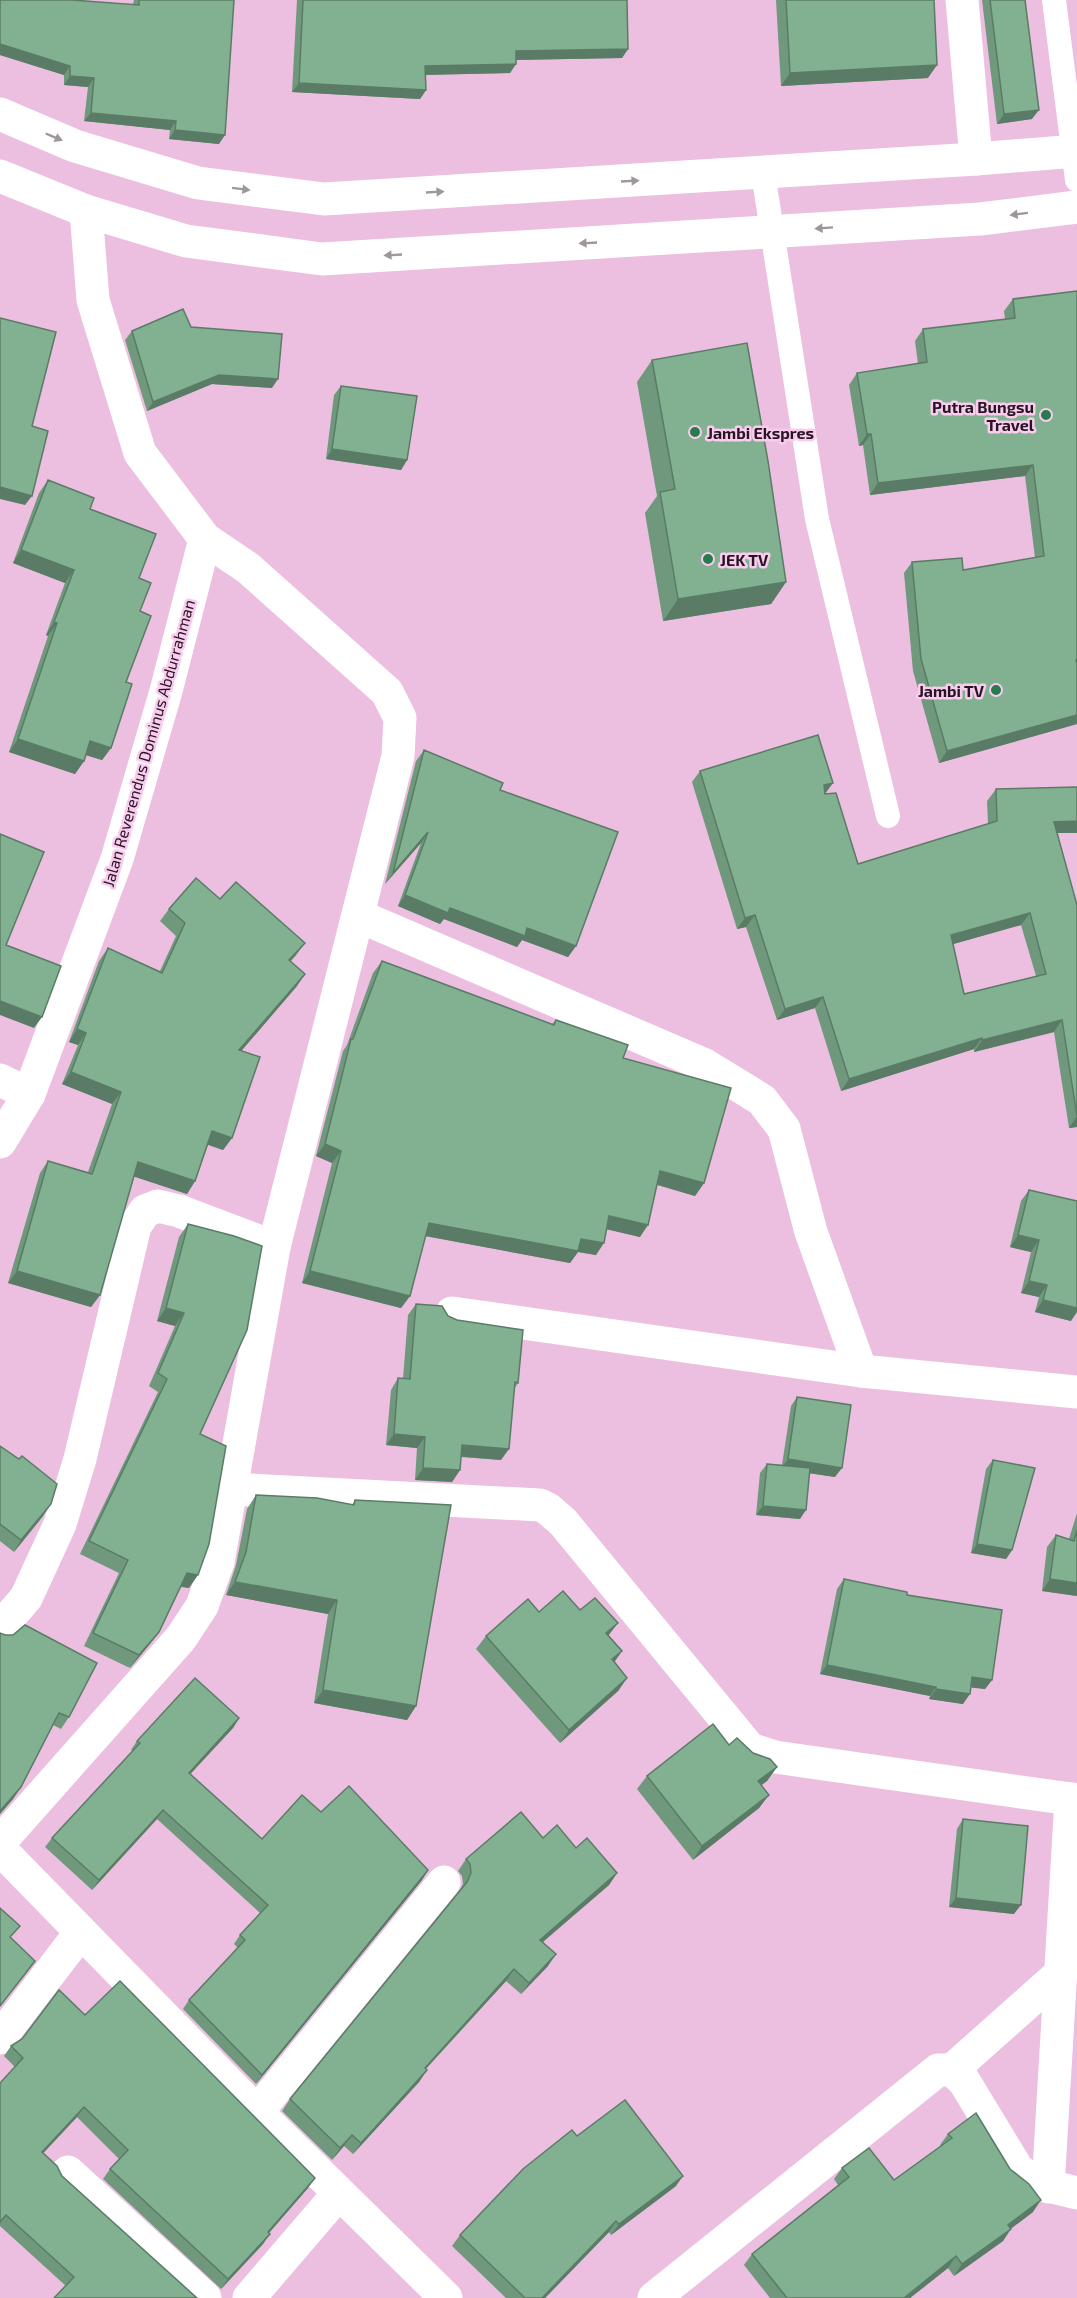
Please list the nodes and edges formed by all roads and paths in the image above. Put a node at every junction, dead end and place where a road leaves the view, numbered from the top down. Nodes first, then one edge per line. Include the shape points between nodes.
1 (962, 0) edge
2 (1054, 0) edge
3 (0, 114) edge
4 (975, 159) junction
5 (1076, 161) edge
6 (763, 173) junction
7 (0, 176) edge
8 (1077, 207) edge
9 (86, 211) junction
10 (770, 232) junction
11 (206, 539) junction
12 (888, 816) dead end
13 (358, 916) junction
14 (0, 1080) edge
15 (29, 1094) junction
16 (0, 1142) edge
17 (274, 1247) junction
18 (452, 1313) dead end
19 (861, 1371) junction
20 (1077, 1392) edge
21 (231, 1489) junction
22 (0, 1628) edge
23 (1074, 1800) edge
24 (0, 1842) edge
25 (0, 1849) edge
26 (444, 1882) dead end
27 (81, 1932) junction
28 (1061, 1973) junction
29 (0, 2038) edge
30 (952, 2070) junction
31 (257, 2112) junction
32 (68, 2172) dead end
33 (1062, 2190) edge
34 (339, 2193) junction
35 (205, 2298) edge
36 (249, 2298) edge
37 (446, 2298) edge
38 (654, 2298) edge

1 - 4 street
2 - 5 lane
3 -> 6 street via 75,146 198,183 324,199
4 - 5 street
4 - 6 street
6 - 10 lane
7 - 9 street
8 -> 10 street via 980,219
10 -> 9 street via 322,259 186,242
9 - 11 street via 93,300 140,453
10 - 12 lane via 817,519
11 - 13 street via 248,568 387,692 399,718 398,756
11 - 15 street, Jalan Reverendus Dominus Abdurrahman via 117,859
13 - 17 street
13 - 19 street via 694,1060 762,1100 784,1129 811,1232
14 - 15 street
15 - 16 street, Jalan Reverendus Dominus Abdurrahman
17 - 21 street
17 - 22 street via 179,1211 158,1206 145,1211 135,1226 80,1459 60,1524 26,1598
18 - 19 street
19 - 20 street
21 - 23 street via 540,1506 563,1522 750,1749 775,1757
21 - 24 street via 218,1562 202,1606 181,1638
23 - 28 street
25 - 27 street
26 - 31 street
27 - 29 street
27 - 31 street
28 - 30 street
28 - 33 street
30 - 33 street via 964,2081 1018,2170 1036,2183
30 - 38 street via 938,2070 921,2083
31 - 34 street
32 - 35 street
34 - 36 street
34 - 37 street

